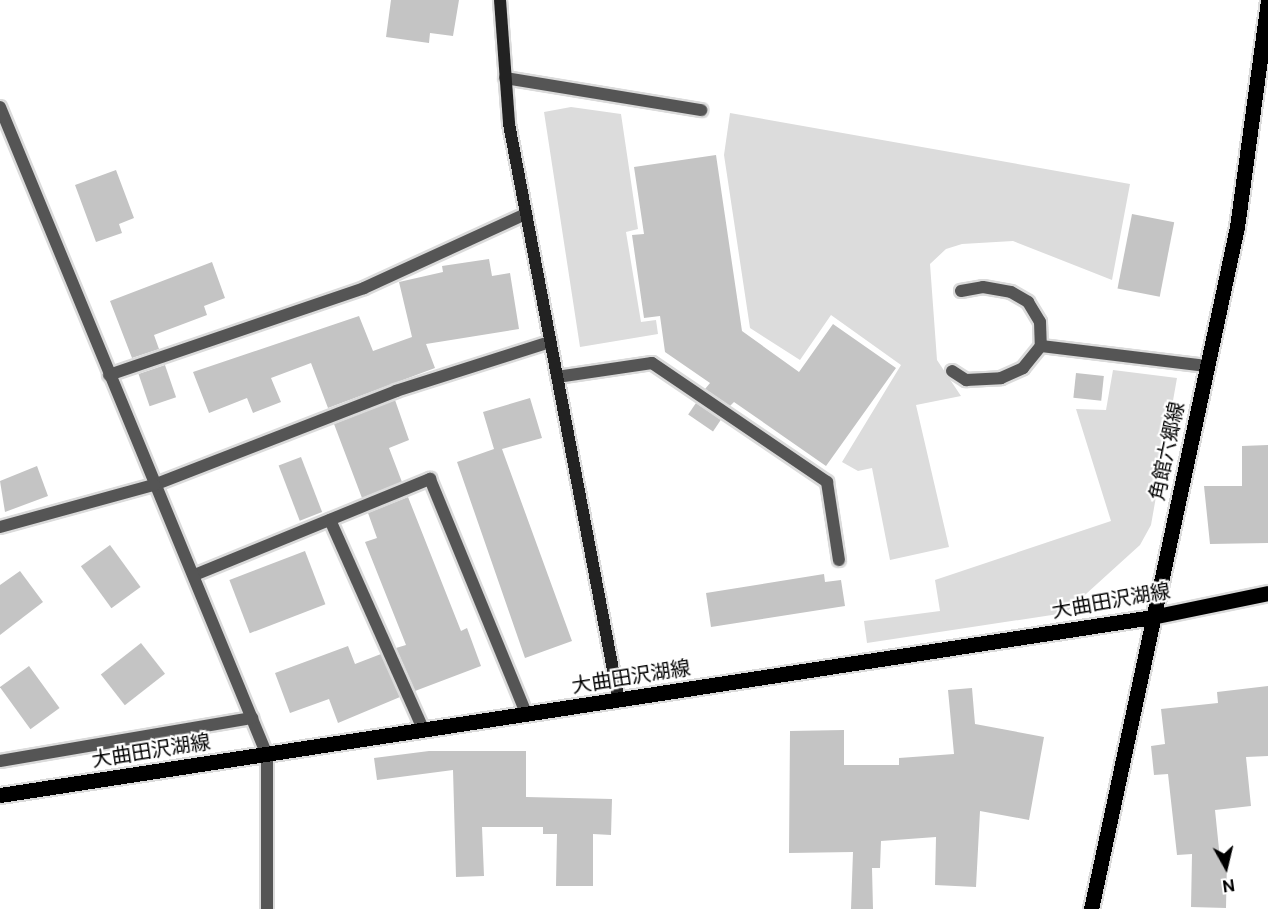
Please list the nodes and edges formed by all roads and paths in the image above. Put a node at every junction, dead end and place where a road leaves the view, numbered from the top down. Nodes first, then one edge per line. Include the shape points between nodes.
1 (500, 0) edge
2 (1268, 0) edge
3 (506, 78) junction
4 (0, 107) edge
5 (701, 110) dead end
6 (526, 214) junction
7 (961, 291) dead end
8 (550, 342) junction
9 (1041, 346) junction
10 (1207, 366) junction
11 (952, 370) dead end
12 (109, 375) junction
13 (557, 378) junction
14 (154, 485) junction
15 (330, 520) junction
16 (0, 527) edge
17 (839, 560) dead end
18 (196, 574) junction
19 (1268, 593) edge
20 (1152, 617) junction
21 (618, 701) junction
22 (527, 715) junction
23 (252, 718) junction
24 (424, 731) junction
25 (267, 755) junction
26 (0, 761) edge
27 (0, 795) edge
28 (267, 909) edge
29 (1091, 909) edge

1 - 3 street
2 - 10 main road, 角館六郷線 via 1237,227
3 - 5 street
3 - 6 street
4 - 12 street
6 - 8 street
6 - 12 street via 364,288
7 - 9 street via 983,286 1011,292 1028,302 1040,322
8 - 13 street
8 - 14 street via 396,391
9 - 10 street
9 - 11 street via 1023,368 1001,378 966,381
10 - 20 main road, 角館六郷線
12 - 14 street
13 - 17 street via 652,363 827,483
13 - 21 street
14 - 16 street
14 - 18 street
15 - 18 street
15 - 22 street via 430,479
15 - 24 street
18 - 23 street
19 - 20 main road, 大曲田沢湖線
20 - 21 main road, 大曲田沢湖線
20 - 29 main road, 角館六郷線
21 - 22 main road, 大曲田沢湖線
22 - 24 main road, 大曲田沢湖線
23 - 25 street
23 - 26 street
24 - 25 main road, 大曲田沢湖線
25 - 27 main road, 大曲田沢湖線
25 - 28 street

